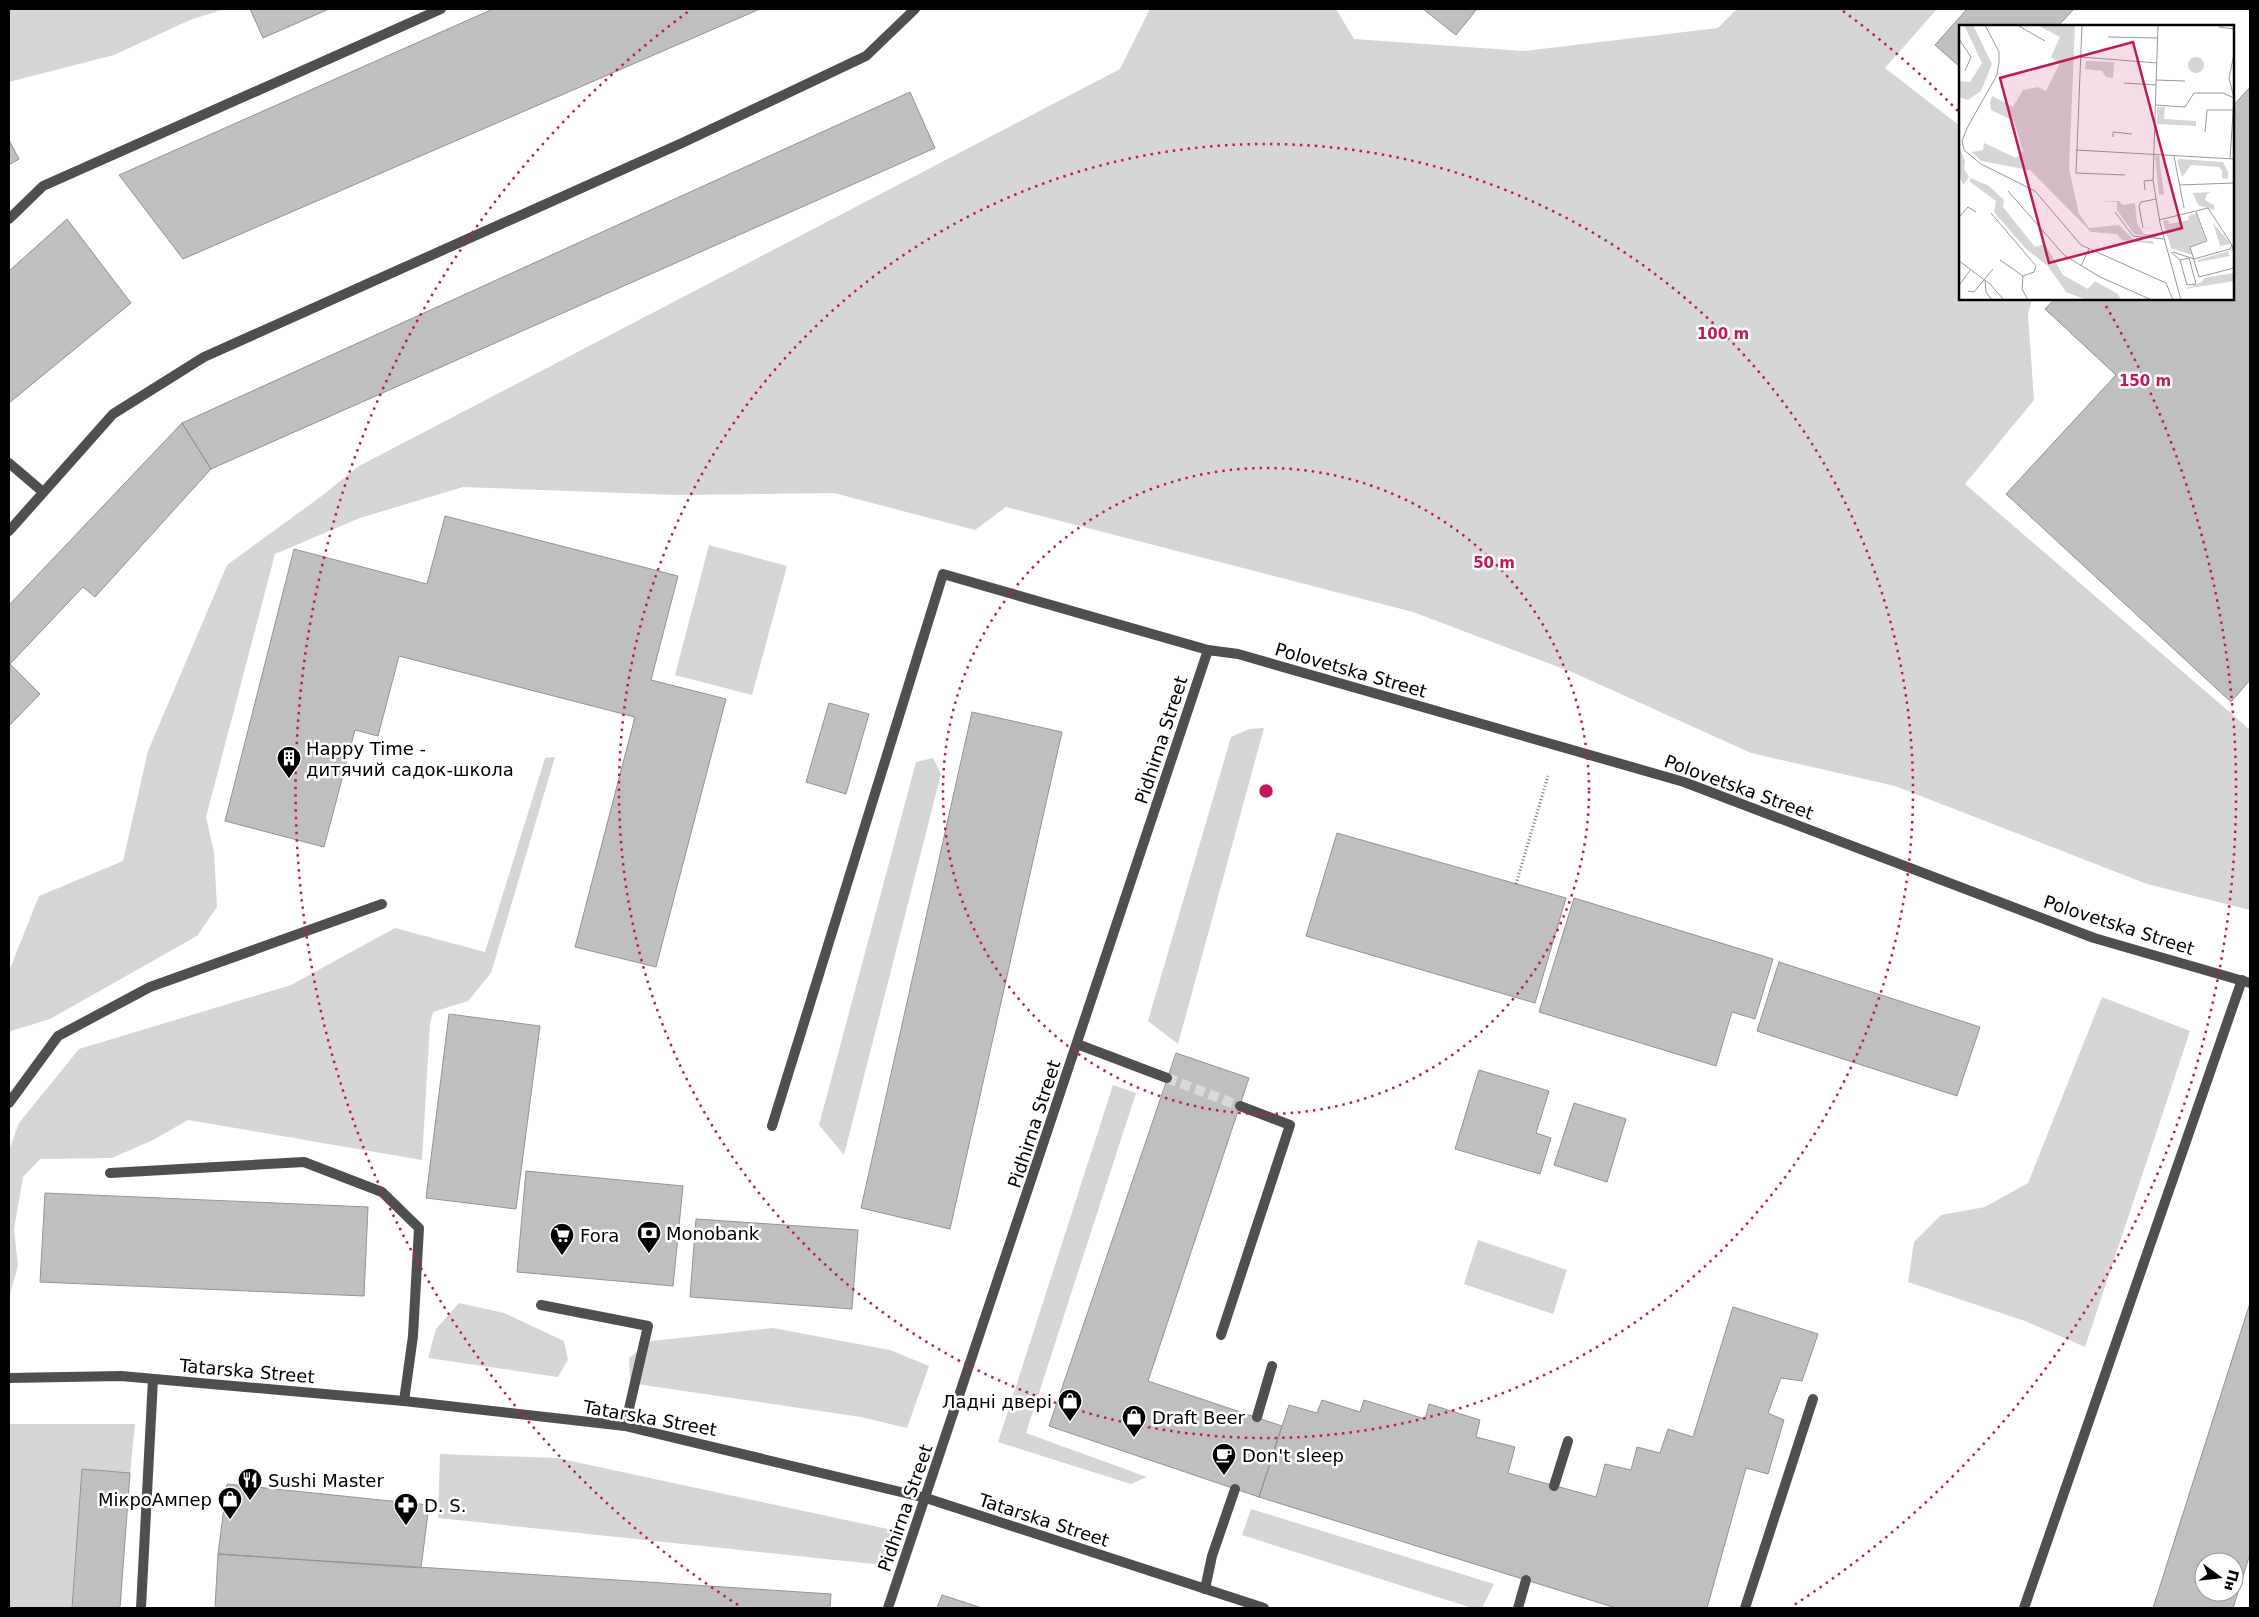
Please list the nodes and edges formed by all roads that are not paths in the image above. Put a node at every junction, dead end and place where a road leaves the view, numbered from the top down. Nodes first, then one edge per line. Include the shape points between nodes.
1 (441, 9) edge
2 (915, 9) edge
3 (9, 219) edge
4 (9, 463) edge
5 (42, 492) junction
6 (9, 531) edge
7 (1208, 650) junction
8 (382, 904) dead end
9 (2246, 981) edge
10 (1078, 1044) junction
11 (1167, 1078) tunnel mouth
12 (9, 1102) edge
13 (1240, 1106) tunnel mouth
14 (772, 1126) dead end
15 (110, 1173) dead end
16 (540, 1305) dead end
17 (1221, 1335) dead end
18 (1272, 1366) dead end
19 (9, 1378) edge
20 (154, 1379) junction
21 (1813, 1399) dead end
22 (404, 1401) junction
23 (1257, 1417) dead end
24 (625, 1426) junction
25 (1568, 1441) dead end
26 (1554, 1486) dead end
27 (1235, 1489) dead end
28 (926, 1498) junction
29 (1526, 1580) dead end
30 (1205, 1589) junction
31 (141, 1608) edge
32 (888, 1608) edge
33 (1264, 1608) edge
34 (1518, 1608) edge
35 (1745, 1608) edge
36 (2024, 1608) edge

1 - 3 street via 43,186
2 - 5 street via 866,56 682,143 204,358 113,414
4 - 5 street
5 - 6 street
7 - 9 street, Polovetska Street via 1247,657 1684,782 2094,938
7 - 10 street, Pidhirna Street
7 - 14 street, Polovetska Street via 943,574
8 - 12 street via 150,987 58,1036
9 - 36 street
10 - 11 street
10 - 28 street, Pidhirna Street
13 - 17 street via 1290,1125
15 - 22 street via 304,1162 382,1192 419,1228 413,1336
16 - 24 street via 648,1326
18 - 23 street
19 - 20 street, Tatarska Street via 121,1376
20 - 22 street, Tatarska Street
20 - 31 street
21 - 35 street
22 - 24 street, Tatarska Street
24 - 28 street, Tatarska Street
25 - 26 street
27 - 30 street via 1212,1556
28 - 30 street, Tatarska Street
28 - 32 street, Pidhirna Street
29 - 34 street
30 - 33 street, Tatarska Street

